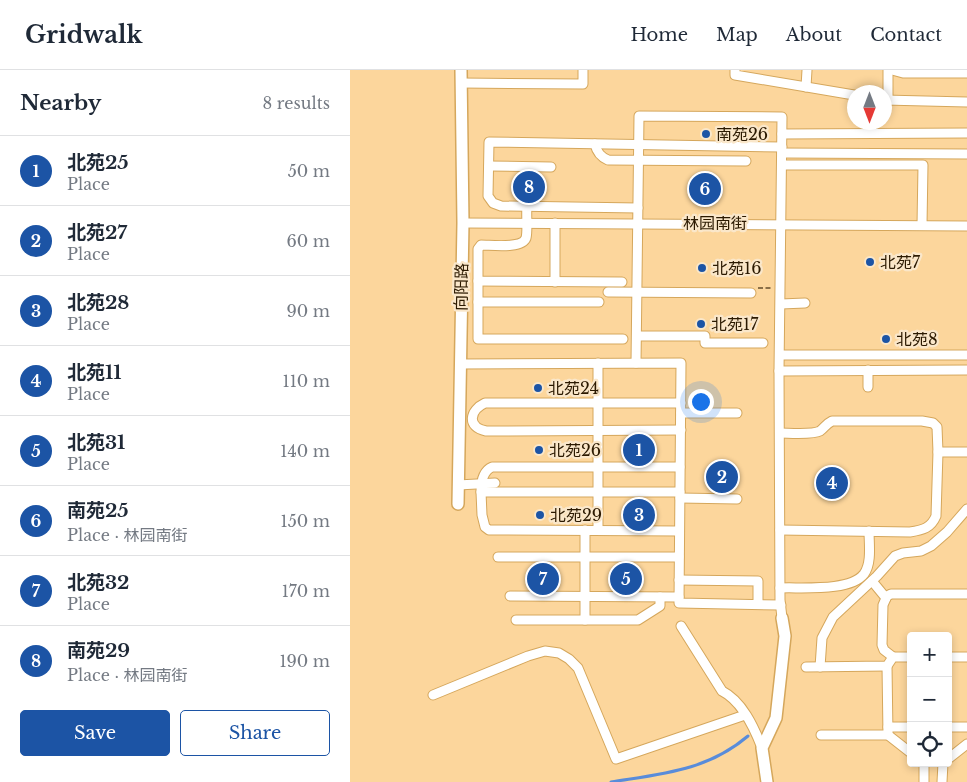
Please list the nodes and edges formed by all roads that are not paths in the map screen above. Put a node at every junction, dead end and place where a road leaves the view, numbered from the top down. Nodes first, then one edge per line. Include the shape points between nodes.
1 (461, 70) edge
2 (584, 70) edge
3 (735, 70) edge
4 (806, 70) edge
5 (888, 70) edge
6 (892, 70) edge
7 (967, 73) edge
8 (461, 83) junction
9 (887, 85) edge
10 (806, 86) junction
11 (847, 94) edge
12 (892, 101) edge
13 (967, 102) edge
14 (967, 133) edge
15 (782, 134) junction
16 (595, 144) junction
17 (639, 145) junction
18 (782, 150) junction
19 (967, 154) edge
20 (595, 160) dead end
21 (608, 160) junction
22 (639, 161) junction
23 (746, 161) dead end
24 (782, 165) junction
25 (489, 166) junction
26 (552, 167) dead end
27 (527, 206) junction
28 (638, 208) junction
29 (462, 223) junction
30 (526, 223) junction
31 (555, 223) junction
32 (637, 223) junction
33 (782, 224) junction
34 (922, 225) junction
35 (967, 226) edge
36 (478, 281) junction
37 (555, 282) junction
38 (622, 282) dead end
39 (608, 292) dead end
40 (637, 292) junction
41 (751, 293) road end
42 (478, 302) junction
43 (599, 302) dead end
44 (781, 304) junction
45 (805, 304) dead end
46 (636, 336) junction
47 (623, 339) dead end
48 (763, 343) dead end
49 (780, 355) junction
50 (967, 355) edge
51 (598, 363) junction
52 (636, 363) junction
53 (460, 364) junction
54 (868, 370) junction
55 (967, 370) edge
56 (780, 371) junction
57 (868, 387) dead end
58 (598, 402) junction
59 (681, 403) junction
60 (681, 413) junction
61 (736, 413) dead end
62 (459, 419) junction
63 (472, 419) junction
64 (598, 430) junction
65 (681, 430) junction
66 (780, 432) junction
67 (938, 452) junction
68 (967, 452) edge
69 (598, 467) junction
70 (680, 467) junction
71 (495, 483) dead end
72 (458, 484) junction
73 (481, 489) junction
74 (598, 492) junction
75 (680, 495) junction
76 (737, 499) dead end
77 (458, 504) dead end
78 (966, 513) edge
79 (585, 530) junction
80 (598, 530) junction
81 (780, 530) junction
82 (679, 531) junction
83 (869, 531) junction
84 (585, 556) junction
85 (498, 557) dead end
86 (679, 557) junction
87 (679, 580) junction
88 (872, 581) junction
89 (780, 588) junction
90 (967, 594) edge
91 (510, 596) dead end
92 (585, 597) junction
93 (660, 597) junction
94 (678, 597) junction
95 (886, 598) junction
96 (758, 604) junction
97 (781, 605) junction
98 (782, 618) joint
99 (516, 620) dead end
100 (585, 620) junction
101 (681, 626) dead end
102 (893, 657) junction
103 (907, 657) edge
104 (952, 657) edge
105 (967, 657) edge
106 (887, 666) junction
107 (820, 667) junction
108 (806, 668) dead end
109 (433, 695) dead end
110 (745, 715) junction
111 (952, 727) edge
112 (967, 727) edge
113 (907, 728) edge
114 (888, 731) junction
115 (821, 735) dead end
116 (967, 744) edge
117 (762, 748) junction
118 (907, 749) edge
119 (952, 756) edge
120 (924, 767) edge
121 (943, 767) edge
122 (766, 782) edge
123 (924, 782) edge
124 (942, 782) edge

1 - 8 street, 向阳路
2 - 8 street via 583,84
3 - 10 street via 735,74
4 - 10 street
5 - 9 street
6 - 7 street via 903,73
8 - 29 street, 向阳路
10 - 11 street
12 - 13 street
14 - 15 street
15 - 17 street via 782,117 639,116
15 - 18 street
16 - 17 street
16 - 21 street via 596,151
16 - 25 street via 489,142
17 - 18 street
17 - 22 street
18 - 19 street
18 - 24 street
20 - 21 street
21 - 22 street
22 - 23 street
22 - 28 street
24 - 33 street
24 - 34 street via 923,165
25 - 26 street
25 - 27 street via 488,196 493,203
27 - 28 street
27 - 30 street
28 - 32 street
29 - 30 street, 林园南街
29 - 53 street, 向阳路
30 - 31 street, 林园南街
30 - 36 street via 526,238 522,243 516,246 481,246 478,249
31 - 32 street, 林园南街
31 - 37 street
32 - 33 street, 林园南街
32 - 40 street
33 - 34 street, 林园南街
33 - 44 street
34 - 35 street, 林园南街
36 - 37 street
36 - 42 street
37 - 38 street
39 - 40 street
40 - 41 street
40 - 46 street
42 - 43 street
42 - 47 street via 478,338
44 - 45 street
44 - 49 street
46 - 48 street via 705,336 705,343
46 - 52 street
49 - 50 street
49 - 56 street
51 - 52 street
51 - 53 street
51 - 58 street
52 - 59 street via 681,363
53 - 62 street, 向阳路
54 - 55 street
54 - 56 street
54 - 57 street
56 - 66 street
58 - 59 street
58 - 63 street via 485,403 475,410
58 - 64 street
59 - 60 street
60 - 61 street
60 - 65 street
62 - 63 street
62 - 72 street, 向阳路
63 - 64 street via 475,426 486,431
64 - 65 street
64 - 69 street
65 - 70 street
66 - 67 street via 811,433 832,421 922,421 933,423 937,428
66 - 81 street
67 - 68 street
67 - 83 street via 933,524 917,531
69 - 70 street
69 - 73 street via 492,467 486,472
69 - 74 street
70 - 75 street
71 - 73 street
72 - 73 street
72 - 77 street, 向阳路
73 - 74 street
73 - 79 street via 482,515 489,530
74 - 75 street
74 - 80 street
75 - 76 street
75 - 82 street
78 - 88 street via 931,546 895,556
79 - 80 street
79 - 84 street
80 - 82 street
81 - 83 street
81 - 89 street
82 - 86 street
83 - 89 street via 868,564 864,575 840,586
84 - 85 street
84 - 86 street
84 - 92 street
86 - 87 street
87 - 94 street
87 - 96 street via 758,581
88 - 95 street
88 - 107 street via 833,617 826,628
89 - 97 street
90 - 95 street via 891,594
91 - 92 street
92 - 93 street
92 - 100 street
93 - 94 street
93 - 100 street via 660,606 638,620
94 - 96 street via 678,603
95 - 102 street via 882,645
96 - 97 street
97 - 98 street
98 - 117 street via 785,636 776,718
99 - 100 street
101 - 110 street via 722,691 731,696
102 - 103 street
102 - 106 street
104 - 105 street
106 - 107 street
106 - 114 street
107 - 108 street
109 - 110 street via 528,656 545,651 560,653 578,668 616,759
110 - 117 street
111 - 112 street
113 - 114 street
114 - 115 street
114 - 118 street
116 - 119 street
117 - 122 street
120 - 123 street
121 - 124 street

